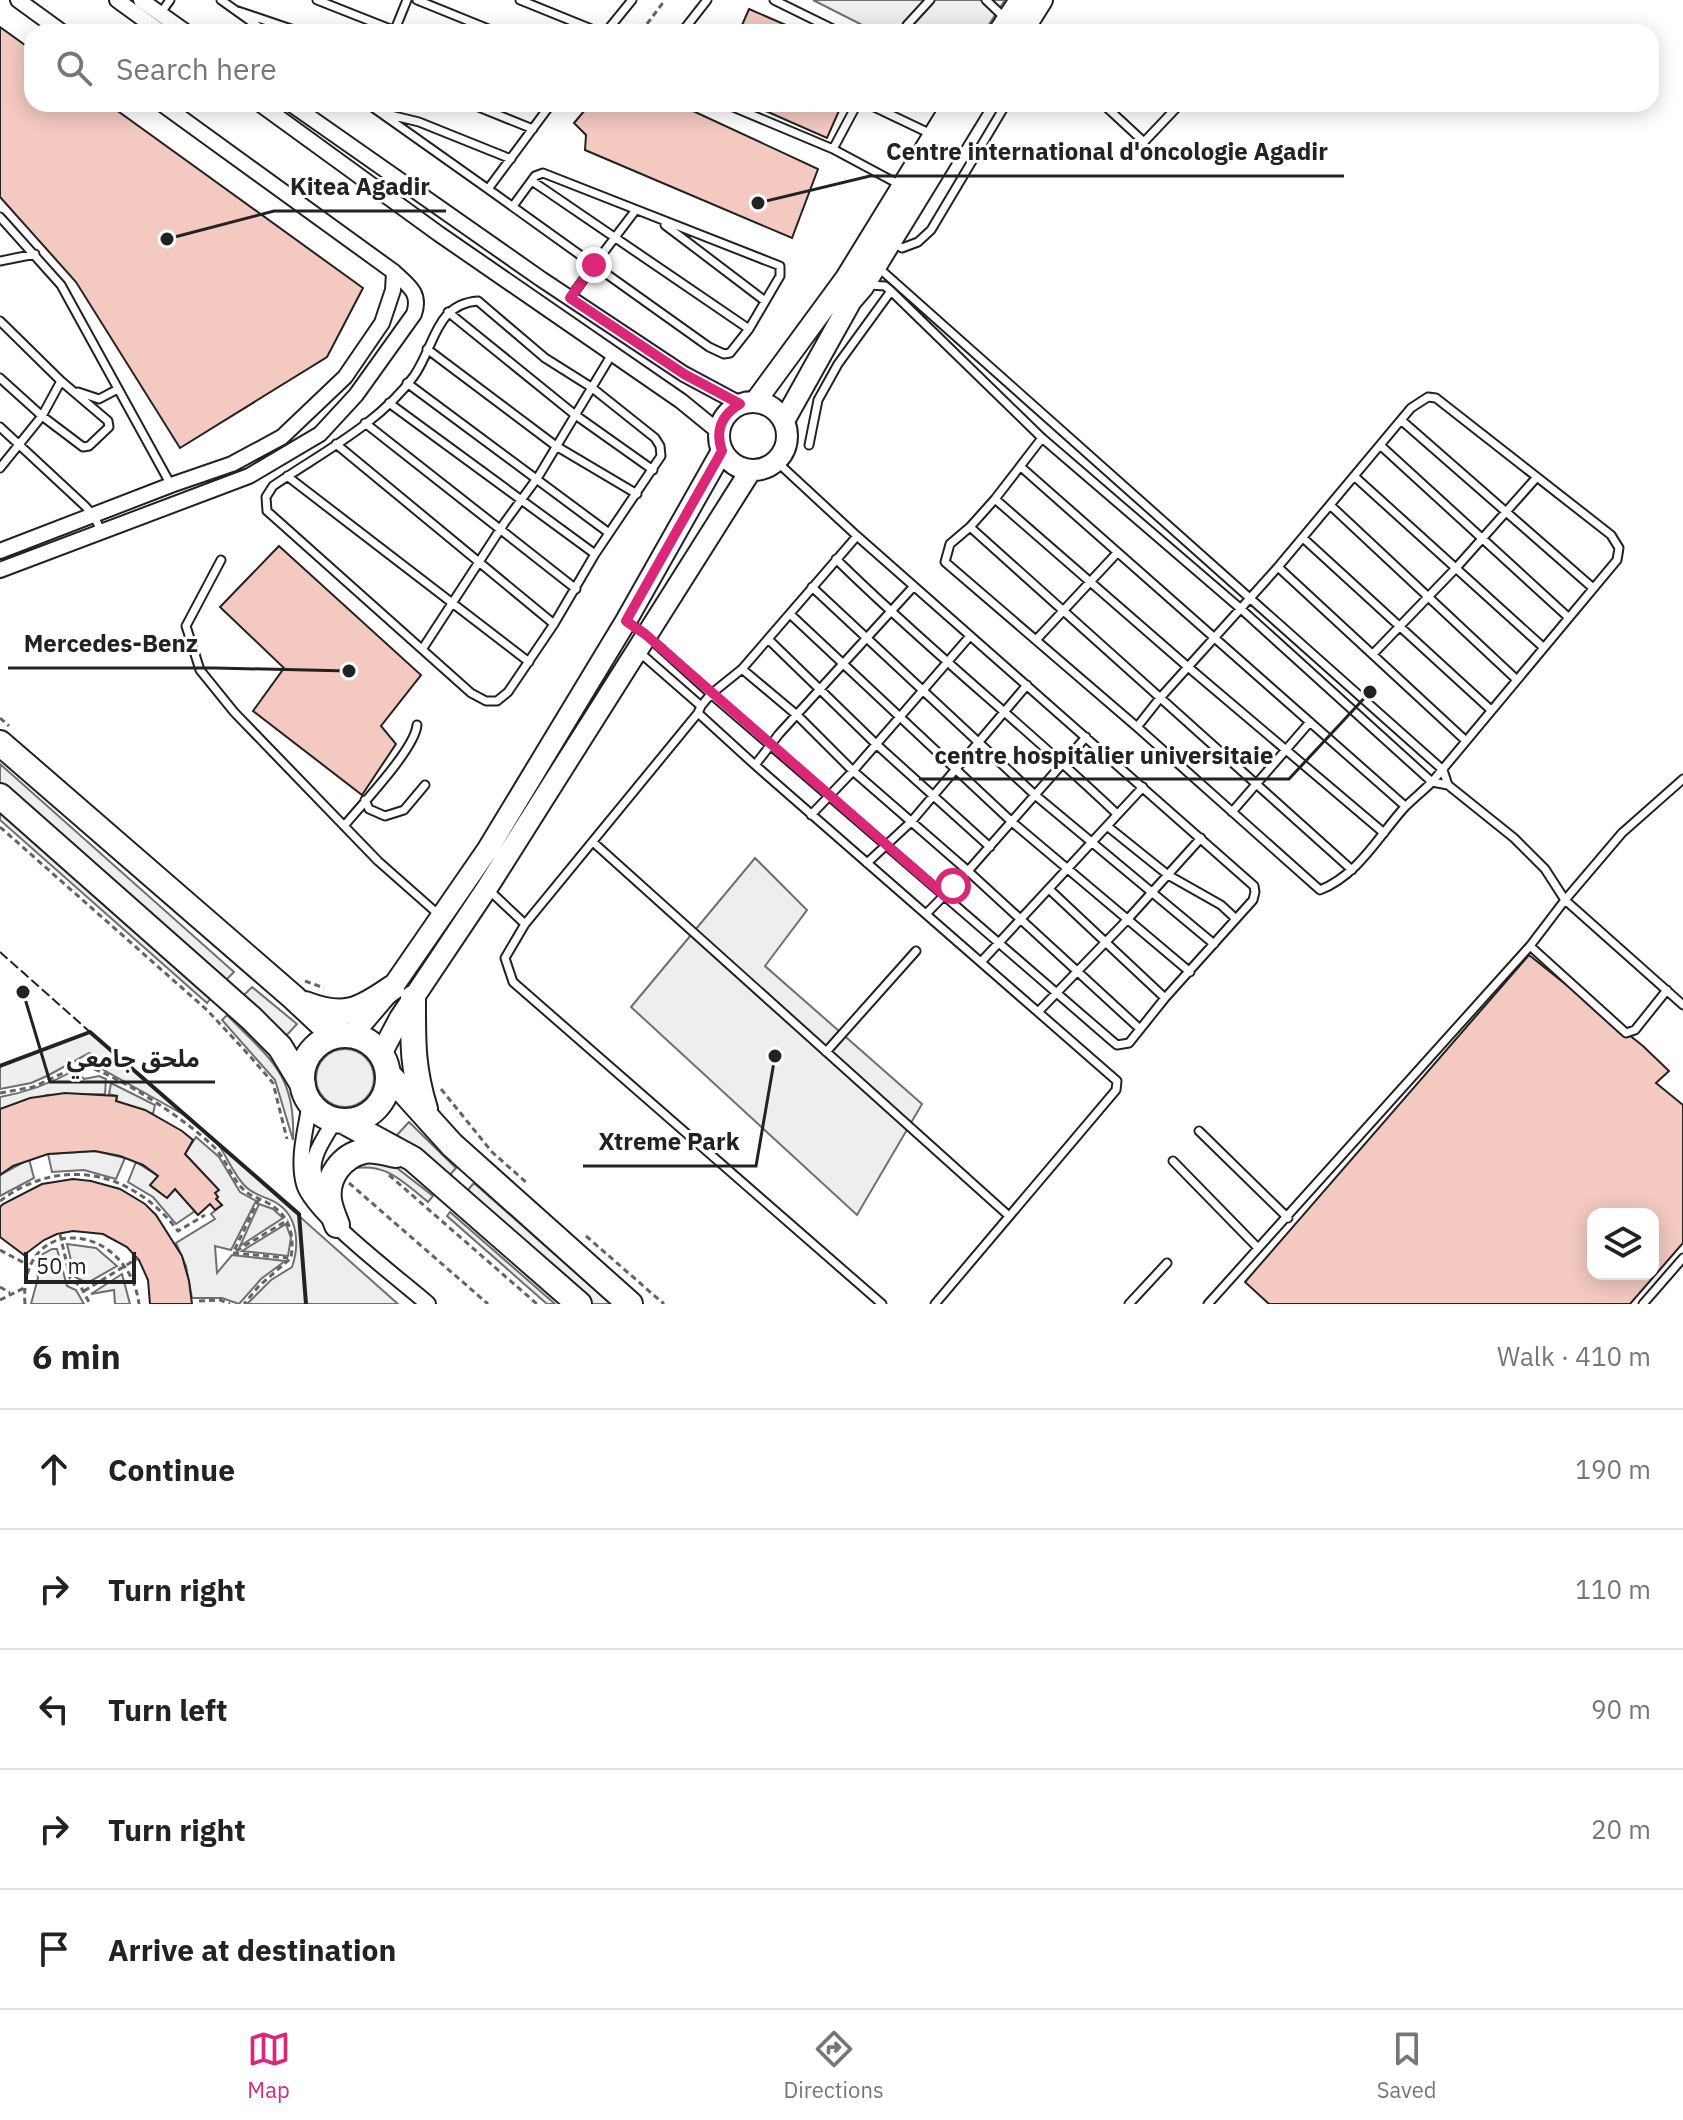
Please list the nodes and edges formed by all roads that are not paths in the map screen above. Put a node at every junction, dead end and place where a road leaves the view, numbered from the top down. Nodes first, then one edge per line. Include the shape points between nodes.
1 (18, 0) edge
2 (117, 0) edge
3 (141, 0) edge
4 (170, 0) edge
5 (221, 0) edge
6 (317, 0) edge
7 (407, 0) edge
8 (417, 0) edge
9 (520, 0) edge
10 (707, 0) edge
11 (774, 0) edge
12 (930, 0) edge
13 (986, 0) edge
14 (1020, 0) edge
15 (1042, 0) edge
16 (628, 1) edge
17 (235, 10) junction
18 (160, 14) junction
19 (51, 24) edge
20 (150, 24) edge
21 (174, 24) edge
22 (255, 24) edge
23 (276, 24) edge
24 (376, 24) edge
25 (399, 24) edge
26 (476, 24) edge
27 (579, 24) edge
28 (612, 24) edge
29 (688, 24) edge
30 (823, 24) edge
31 (908, 24) edge
32 (1006, 24) edge
33 (1011, 24) edge
34 (1014, 24) edge
35 (173, 112) edge
36 (271, 112) edge
37 (303, 112) edge
38 (378, 112) joint
39 (491, 112) edge
40 (545, 112) edge
41 (745, 112) edge
42 (853, 112) edge
43 (884, 112) edge
44 (950, 112) edge
45 (967, 112) edge
46 (1001, 112) edge
47 (1112, 112) edge
48 (1172, 112) edge
49 (533, 129) junction
50 (941, 140) junction
51 (833, 149) junction
52 (511, 159) junction
53 (532, 181) junction
54 (902, 187) junction
55 (488, 189) junction
56 (513, 206) junction
57 (635, 211) junction
58 (0, 217) edge
59 (656, 219) junction
60 (614, 238) junction
61 (890, 241) junction
62 (35, 254) junction
63 (0, 261) edge
64 (876, 264) junction
65 (594, 265) junction
66 (394, 272) junction
67 (863, 287) junction
68 (891, 291) junction
69 (570, 298) junction
70 (765, 301) junction
71 (448, 312) junction
72 (0, 321) edge
73 (937, 322) junction
74 (749, 329) junction
75 (930, 329) junction
76 (427, 349) junction
77 (612, 354) junction
78 (0, 378) edge
79 (61, 381) junction
80 (407, 383) junction
81 (591, 387) junction
82 (118, 389) junction
83 (76, 392) junction
84 (389, 403) junction
85 (747, 403) junction
86 (574, 414) junction
87 (42, 416) junction
88 (1401, 420) junction
89 (784, 421) junction
90 (365, 423) junction
91 (0, 427) edge
92 (1042, 438) junction
93 (720, 442) junction
94 (336, 444) junction
95 (20, 445) junction
96 (809, 445) dead end
97 (1380, 445) junction
98 (556, 446) junction
99 (776, 461) junction
100 (1021, 467) junction
101 (0, 468) edge
102 (653, 470) junction
103 (751, 470) junction
104 (287, 476) junction
105 (1354, 476) junction
106 (538, 477) junction
107 (1537, 477) junction
108 (171, 485) junction
109 (637, 494) junction
110 (995, 499) junction
111 (520, 500) junction
112 (1330, 505) junction
113 (1505, 511) junction
114 (94, 516) junction
115 (970, 527) junction
116 (102, 531) junction
117 (499, 531) junction
118 (609, 533) junction
119 (857, 536) junction
120 (1303, 538) junction
121 (1482, 538) junction
122 (0, 551) edge
123 (1117, 553) junction
124 (595, 554) junction
125 (836, 559) junction
126 (221, 560) dead end
127 (478, 563) junction
128 (1278, 567) junction
129 (1456, 568) junction
130 (0, 570) edge
131 (1090, 582) junction
132 (914, 586) junction
133 (812, 587) junction
134 (1593, 588) junction
135 (576, 589) junction
136 (1427, 596) junction
137 (1250, 600) junction
138 (451, 605) junction
139 (1241, 609) junction
140 (1063, 611) junction
141 (891, 612) junction
142 (790, 614) junction
143 (1568, 617) junction
144 (626, 621) junction
145 (554, 624) junction
146 (1399, 627) junction
147 (970, 636) junction
148 (868, 638) junction
149 (1213, 638) junction
150 (768, 639) junction
151 (1036, 640) junction
152 (640, 642) junction
153 (1543, 647) junction
154 (423, 648) junction
155 (1373, 654) junction
156 (529, 662) junction
157 (948, 662) junction
158 (843, 666) junction
159 (1188, 667) junction
160 (742, 669) junction
161 (1516, 679) junction
162 (1027, 685) junction
163 (923, 690) junction
164 (820, 692) junction
165 (711, 694) junction
166 (1160, 698) junction
167 (700, 709) junction
168 (1491, 710) junction
169 (1004, 712) junction
170 (798, 716) junction
171 (899, 718) junction
172 (1310, 722) junction
173 (417, 725) dead end
174 (1137, 727) junction
175 (1086, 737) junction
176 (1465, 740) junction
177 (0, 743) edge
178 (977, 743) junction
179 (876, 744) junction
180 (770, 745) junction
181 (1286, 750) junction
182 (1063, 762) junction
183 (755, 765) junction
184 (956, 768) junction
185 (1443, 770) junction
186 (853, 771) junction
187 (1683, 779) edge
188 (1432, 782) junction
189 (425, 785) dead end
190 (1257, 785) junction
191 (1448, 785) junction
192 (1143, 787) junction
193 (934, 795) junction
194 (1035, 795) junction
195 (0, 796) edge
196 (829, 796) junction
197 (365, 800) junction
198 (1405, 806) junction
199 (1232, 812) junction
200 (1117, 814) junction
201 (811, 815) junction
202 (911, 822) junction
203 (1012, 822) junction
204 (344, 826) junction
205 (1107, 826) junction
206 (1384, 833) junction
207 (1201, 838) junction
208 (1092, 842) junction
209 (594, 843) junction
210 (887, 847) junction
211 (990, 847) junction
212 (867, 863) junction
213 (1069, 870) junction
214 (1352, 870) junction
215 (968, 871) junction
216 (1168, 875) junction
217 (487, 888) junction
218 (1050, 890) junction
219 (1152, 891) junction
220 (944, 895) junction
221 (1565, 900) junction
222 (926, 914) junction
223 (439, 916) junction
224 (1235, 918) junction
225 (1127, 920) junction
226 (1021, 921) junction
227 (525, 924) junction
228 (1104, 942) junction
229 (1000, 943) junction
230 (1214, 944) junction
231 (1530, 946) junction
232 (916, 951) dead end
233 (981, 962) junction
234 (1077, 969) junction
235 (1190, 972) junction
236 (1667, 990) junction
237 (1056, 992) junction
238 (403, 993) junction
239 (1165, 998) junction
240 (299, 1002) junction
241 (1683, 1005) edge
242 (1038, 1012) junction
243 (1140, 1029) junction
244 (342, 1037) junction
245 (826, 1052) junction
246 (384, 1064) junction
247 (306, 1094) junction
248 (428, 1119) junction
249 (340, 1121) junction
250 (1199, 1131) dead end
251 (413, 1159) junction
252 (1173, 1161) dead end
253 (1009, 1216) junction
254 (1288, 1218) junction
255 (331, 1219) junction
256 (1258, 1248) junction
257 (1683, 1258) edge
258 (1167, 1263) dead end
259 (428, 1304) edge
260 (579, 1304) edge
261 (630, 1304) edge
262 (882, 1304) edge
263 (935, 1304) edge
264 (1129, 1304) edge
265 (1208, 1304) edge
266 (1643, 1304) edge

1 - 19 street
2 - 20 street
3 - 18 street
4 - 18 lane
5 - 17 lane
6 - 24 lane
7 - 25 lane
8 - 26 lane
9 - 27 lane
10 - 29 lane
11 - 30 lane
12 - 31 lane
13 - 32 lane
14 - 33 street
15 - 34 street
16 - 28 lane
17 - 22 lane
17 - 23 lane
18 - 21 street
35 - 66 street
36 - 77 street
37 - 69 street
38 - 52 lane via 419,122
38 - 55 lane
39 - 49 lane
40 - 49 lane
41 - 51 lane
42 - 51 lane
43 - 50 lane
44 - 50 street
45 - 50 street
46 - 61 lane via 931,230 902,248
47 - 48 lane via 1144,142
49 - 52 lane
50 - 54 street
50 - 61 street
51 - 54 lane
52 - 55 lane
53 - 56 lane
53 - 57 lane via 543,173
53 - 60 lane
54 - 85 street via 846,278
55 - 56 lane
56 - 65 lane
57 - 59 lane
57 - 60 lane
58 - 62 lane
59 - 70 lane
59 - 70 lane via 780,266
60 - 65 lane
60 - 74 lane
61 - 64 street
62 - 63 lane
62 - 82 lane via 61,285
64 - 67 street
64 - 73 lane
65 - 69 lane
65 - 74 lane via 714,351 730,353
66 - 108 street via 382,323 345,377 282,437 232,464
66 - 116 street via 414,290 414,314 356,395 320,434 249,476
67 - 68 lane via 874,284
67 - 89 street
68 - 75 lane
68 - 96 lane via 818,400
69 - 85 street via 684,374
70 - 74 lane
71 - 76 lane
71 - 81 lane via 462,302 478,301 545,358
71 - 86 lane
72 - 79 lane
73 - 75 lane
73 - 137 lane
75 - 92 lane
76 - 80 lane
76 - 98 lane
77 - 81 lane
77 - 93 street via 698,413
78 - 87 lane
79 - 83 lane
79 - 87 lane
80 - 84 lane
80 - 106 lane
81 - 86 lane
81 - 102 lane via 655,438 661,456
82 - 83 lane via 99,399
82 - 108 lane
83 - 87 lane via 108,421 109,427 89,446 83,447
84 - 90 lane
84 - 111 lane
85 - 89 street via 772,407
85 - 93 street via 724,417
86 - 98 lane
86 - 102 lane
87 - 95 lane
88 - 97 lane
88 - 107 lane via 1428,397 1436,398
88 - 113 lane
89 - 99 street via 787,443
90 - 94 lane
90 - 117 lane
91 - 95 lane
92 - 100 lane
92 - 139 lane
93 - 103 street via 734,464
93 - 144 street
94 - 104 lane
94 - 127 lane
95 - 101 lane
95 - 114 lane
97 - 105 lane
97 - 121 lane
98 - 106 lane
98 - 109 lane
99 - 103 street
99 - 119 lane
100 - 110 lane
100 - 123 lane
102 - 109 lane
103 - 152 street
104 - 138 lane
104 - 154 lane via 266,497 267,511
105 - 112 lane
105 - 129 lane
106 - 111 lane
106 - 118 lane
107 - 113 lane
107 - 134 lane via 1611,535 1619,548 1617,560
108 - 114 street
109 - 118 lane
110 - 115 lane
110 - 131 lane
111 - 117 lane
111 - 124 lane
112 - 120 lane
112 - 136 lane
113 - 121 lane
113 - 134 lane
114 - 116 lane
114 - 122 street
115 - 140 lane
115 - 151 lane via 950,544 945,562
116 - 130 street
117 - 127 lane
117 - 135 lane
118 - 124 lane
119 - 125 lane
119 - 132 lane
120 - 128 lane
120 - 146 lane
121 - 129 lane
121 - 143 lane
123 - 131 lane
123 - 149 lane
124 - 135 lane
125 - 133 lane
125 - 141 lane
126 - 204 lane via 186,626 200,670
127 - 138 lane
127 - 145 lane
128 - 137 lane
128 - 155 lane
129 - 136 lane
129 - 153 lane
131 - 140 lane
131 - 159 lane
132 - 141 lane
132 - 147 lane
133 - 142 lane
133 - 148 lane
134 - 143 lane
135 - 145 lane
136 - 146 lane
136 - 161 lane
137 - 139 lane
137 - 185 lane
138 - 154 lane
138 - 156 lane
139 - 149 lane
139 - 188 lane
140 - 151 lane
140 - 166 lane
141 - 148 lane
141 - 157 lane
142 - 150 lane
142 - 158 lane
143 - 153 lane
144 - 152 lane
144 - 223 street via 488,849
145 - 156 lane
146 - 155 lane
146 - 168 lane
147 - 157 lane
147 - 162 lane
148 - 158 lane
148 - 163 lane
149 - 159 lane
149 - 172 lane
150 - 160 lane
150 - 164 lane
151 - 174 lane
152 - 165 lane
152 - 167 lane
152 - 217 street
153 - 161 lane
154 - 156 lane via 486,701 497,701 508,692
155 - 176 lane
157 - 163 lane
157 - 169 lane
158 - 164 lane
158 - 171 lane
159 - 166 lane
159 - 181 lane
160 - 165 lane
160 - 170 lane
161 - 168 lane
162 - 169 lane
162 - 175 lane
163 - 171 lane
163 - 178 lane
164 - 170 lane
164 - 179 lane
165 - 167 lane
165 - 180 lane
166 - 174 lane
166 - 190 lane
167 - 183 lane
167 - 209 lane
168 - 176 lane
169 - 178 lane
169 - 182 lane
170 - 180 lane
170 - 186 lane
171 - 179 lane
171 - 184 lane
172 - 181 lane
172 - 198 lane
173 - 197 lane via 404,753
174 - 199 lane
175 - 182 lane
175 - 192 lane
176 - 185 lane
177 - 240 highway
178 - 184 lane
178 - 194 lane
179 - 186 lane
179 - 193 lane
180 - 183 lane
180 - 196 lane
181 - 190 lane
181 - 206 lane
182 - 194 lane
182 - 200 lane
183 - 201 lane
184 - 193 lane
184 - 203 lane
185 - 188 lane
185 - 191 lane
186 - 196 lane
186 - 202 lane
187 - 221 lane via 1622,833
188 - 191 lane
188 - 198 lane
189 - 197 lane via 404,810 385,816 369,809
190 - 199 lane
190 - 214 lane
191 - 221 lane via 1514,838 1545,869
192 - 200 lane
192 - 207 lane
193 - 202 lane
193 - 211 lane
194 - 203 lane
194 - 208 lane
195 - 247 highway via 251,1018 280,1047
196 - 201 lane
196 - 210 lane
197 - 204 lane
198 - 206 lane
199 - 214 lane via 1320,890
200 - 205 lane
201 - 212 lane
202 - 210 lane
202 - 215 lane
203 - 211 lane
203 - 213 lane
204 - 223 lane
205 - 208 lane
205 - 216 lane
206 - 214 lane
207 - 216 lane
207 - 224 lane via 1254,886 1253,900
208 - 213 lane
208 - 219 lane
209 - 227 lane
209 - 245 lane
210 - 212 lane
210 - 220 lane
211 - 215 lane
212 - 222 lane
213 - 218 lane
213 - 225 lane
215 - 220 lane
215 - 226 lane
216 - 219 lane
216 - 224 lane
217 - 227 lane
217 - 238 street
218 - 226 lane
218 - 228 lane
219 - 225 lane
219 - 230 lane
220 - 222 lane
220 - 229 lane
221 - 231 lane
221 - 236 lane
222 - 233 lane
223 - 238 street
224 - 230 lane
225 - 228 lane
225 - 235 lane
226 - 229 lane
226 - 234 lane
227 - 262 lane via 505,958 513,982
228 - 234 lane
228 - 239 lane
229 - 233 lane
229 - 237 lane
230 - 235 lane
231 - 236 lane via 1626,1033 1635,1030
231 - 254 lane
232 - 245 lane
233 - 242 lane
234 - 237 lane
234 - 243 lane
235 - 239 lane
236 - 241 lane
237 - 242 lane
237 - 243 lane via 1117,1045 1129,1043
238 - 240 highway via 339,1014
238 - 244 street
238 - 246 street
238 - 248 highway via 415,1077
239 - 243 lane
240 - 244 highway
242 - 253 lane via 1117,1081 1116,1090
244 - 246 highway via 368,1042
244 - 247 highway via 312,1051 306,1061
245 - 253 lane
246 - 248 highway
246 - 249 highway via 388,1086 377,1107 357,1120
247 - 249 highway via 317,1111
247 - 255 street via 302,1176 305,1188
248 - 261 highway
249 - 251 highway
249 - 255 street via 312,1165
250 - 254 lane
251 - 255 highway via 364,1151 343,1162 329,1187
251 - 260 highway
252 - 256 lane
253 - 263 lane
254 - 256 lane
255 - 259 street
256 - 265 lane
257 - 266 lane
258 - 264 lane

